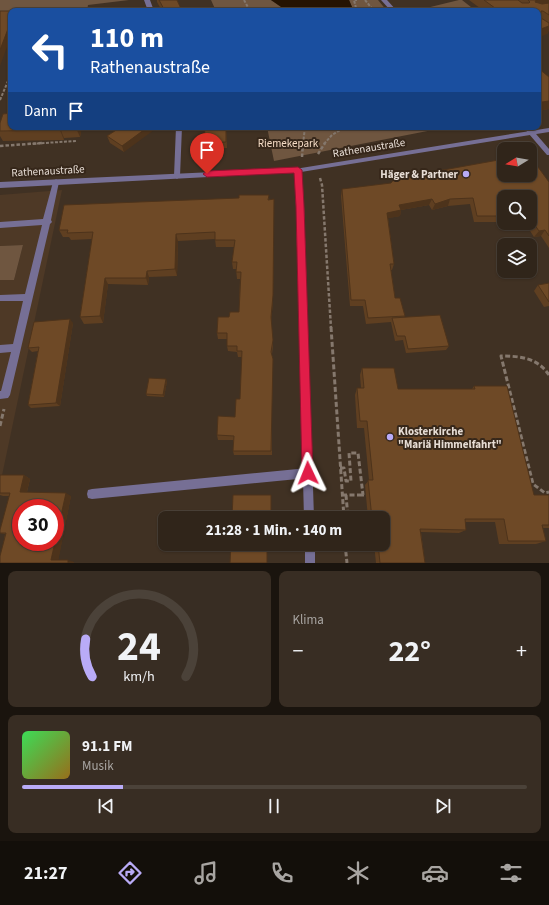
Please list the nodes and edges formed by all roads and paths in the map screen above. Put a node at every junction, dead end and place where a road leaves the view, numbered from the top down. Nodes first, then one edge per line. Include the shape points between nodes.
1 (357, 0) edge
2 (365, 0) edge
3 (384, 0) edge
4 (356, 8) dead end
5 (372, 8) edge
6 (391, 8) edge
7 (8, 81) dead end
8 (0, 100) edge
9 (179, 130) edge
10 (305, 130) edge
11 (340, 130) edge
12 (530, 130) edge
13 (549, 130) edge
14 (533, 133) junction
15 (76, 141) edge
16 (0, 146) edge
17 (549, 153) edge
18 (318, 168) junction
19 (300, 170) junction
20 (177, 176) junction
21 (56, 182) junction
22 (0, 185) edge
23 (48, 222) junction
24 (0, 224) edge
25 (29, 297) junction
26 (0, 298) edge
27 (17, 348) junction
28 (0, 349) edge
29 (549, 374) edge
30 (0, 395) edge
31 (340, 468) junction
32 (308, 473) junction
33 (549, 492) edge
34 (92, 494) dead end
35 (344, 495) junction
36 (309, 511) edge
37 (344, 511) edge
38 (347, 511) edge
39 (310, 551) edge
40 (346, 551) edge
41 (310, 563) edge
42 (347, 563) edge

1 - 4 path via 354,0
2 - 5 path
3 - 6 street
7 - 8 path
9 - 20 street
10 - 19 path
11 - 18 path via 324,142 317,156
12 - 14 street
13 - 14 street, Rathenaustraße
14 - 17 street
14 - 18 street, Rathenaustraße
15 - 16 path
18 - 19 street, Rathenaustraße
18 - 31 path via 322,185
19 - 20 street, Rathenaustraße
19 - 32 street
20 - 21 street, Rathenaustraße
21 - 22 street, Rathenaustraße
21 - 23 street
23 - 24 street
23 - 25 street
25 - 26 street
25 - 27 street
27 - 28 street
27 - 30 street via 5,395
29 - 33 path via 544,367 519,355 501,356 533,484
31 - 35 path
31 - 35 path via 344,468 346,481 351,481 349,453 358,453 364,495
32 - 34 street
32 - 36 street
35 - 37 path
35 - 38 path
39 - 41 street
40 - 42 path

